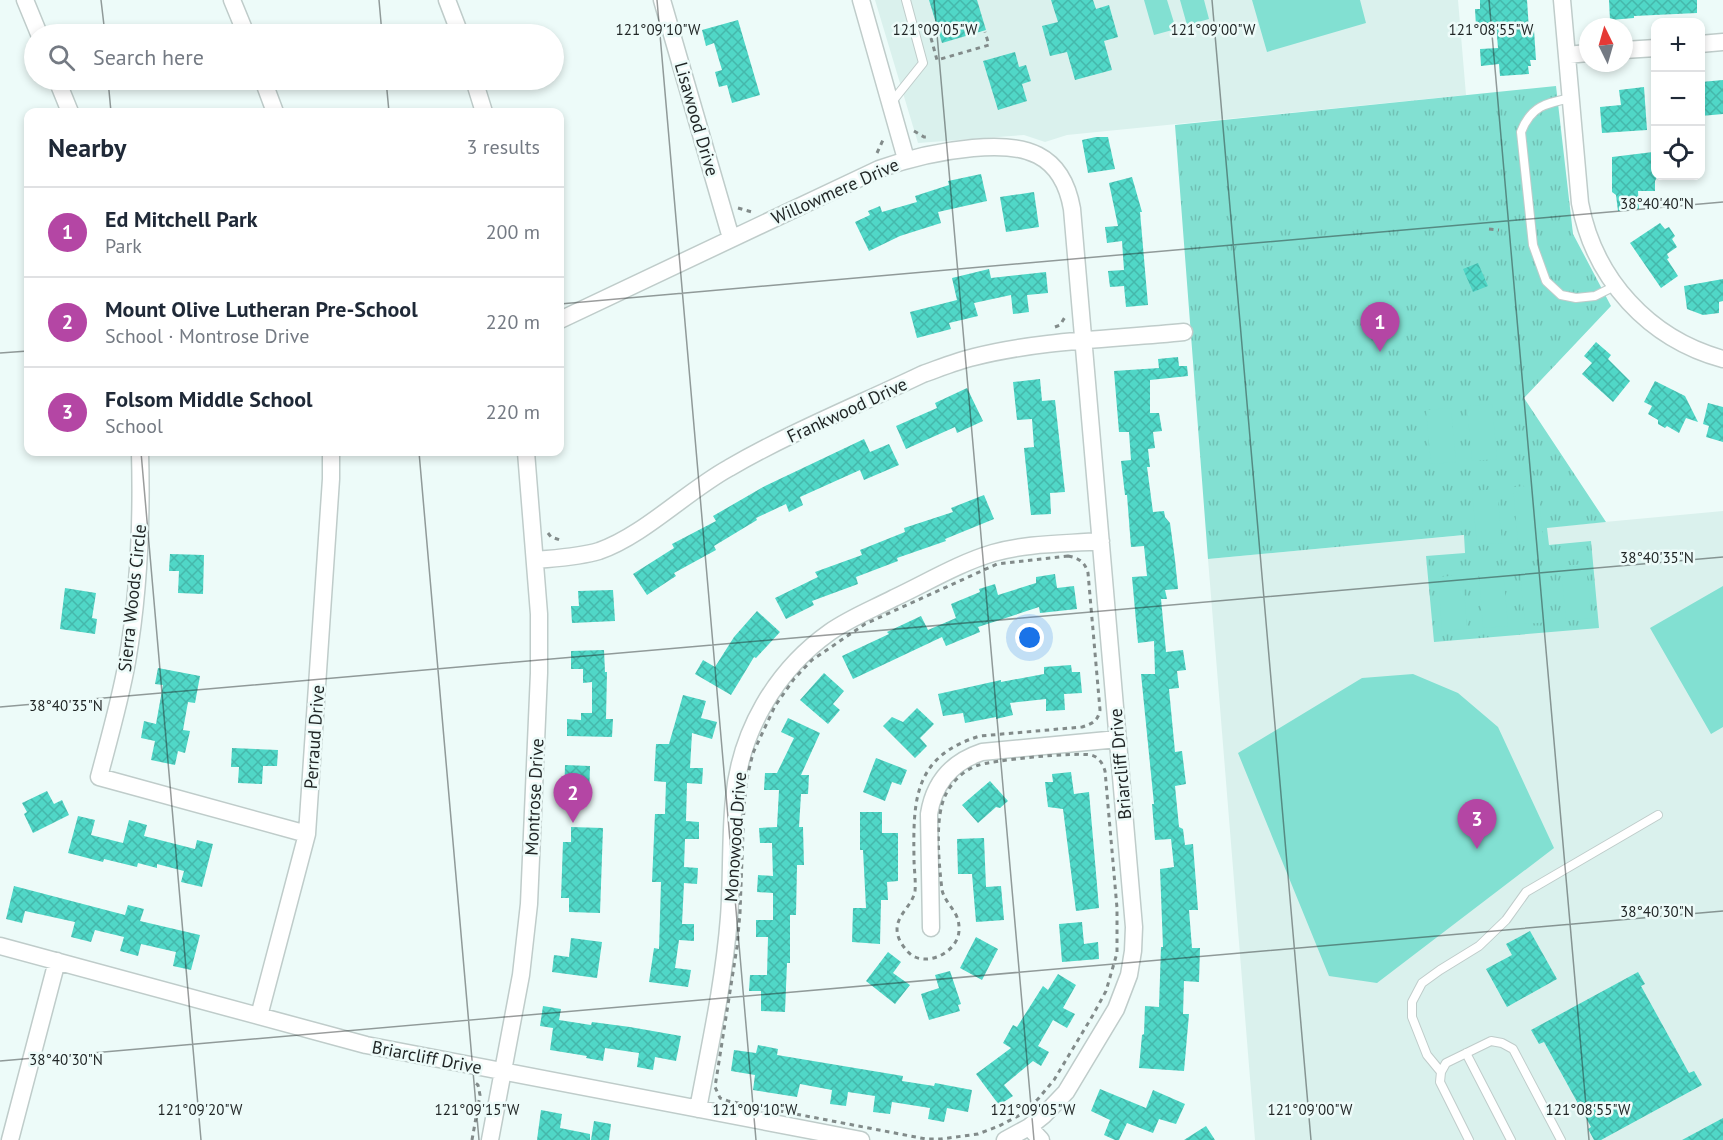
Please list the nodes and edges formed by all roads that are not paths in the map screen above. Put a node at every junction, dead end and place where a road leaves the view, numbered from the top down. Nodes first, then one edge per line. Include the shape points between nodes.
1 (25, 0) edge
2 (232, 0) edge
3 (447, 0) edge
4 (662, 0) edge
5 (861, 0) edge
6 (906, 0) edge
7 (1562, 0) edge
8 (35, 24) edge
9 (242, 24) edge
10 (456, 24) edge
11 (1723, 42) edge
12 (1705, 44) edge
13 (1651, 48) edge
14 (1633, 49) edge
15 (1579, 54) edge
16 (1567, 55) junction
17 (61, 90) edge
18 (267, 90) edge
19 (477, 90) edge
20 (1571, 98) junction
21 (890, 104) junction
22 (68, 108) edge
23 (274, 108) edge
24 (483, 108) edge
25 (906, 159) junction
26 (731, 238) junction
27 (1615, 286) junction
28 (564, 318) edge
29 (1184, 332) dead end
30 (1083, 342) junction
31 (1723, 360) edge
32 (140, 456) edge
33 (331, 456) edge
34 (526, 456) edge
35 (1101, 541) junction
36 (536, 560) junction
37 (1118, 739) junction
38 (1658, 815) dead end
39 (307, 834) junction
40 (931, 928) dead end
41 (0, 946) edge
42 (57, 961) junction
43 (259, 1016) junction
44 (1466, 1053) junction
45 (503, 1071) junction
46 (1441, 1072) junction
47 (698, 1109) junction
48 (1029, 1127) junction
49 (7, 1132) edge
50 (490, 1140) edge
51 (861, 1140) edge
52 (1005, 1140) edge
53 (1041, 1140) edge
54 (1469, 1140) edge
55 (1511, 1140) edge
56 (1561, 1140) edge

1 - 8 street
2 - 9 street
3 - 10 street
4 - 26 street, Lisawood Drive
5 - 21 street
6 - 21 lane via 923,63
7 - 16 street
11 - 12 street
13 - 14 street
15 - 16 street
16 - 20 street
17 - 22 street
18 - 23 street
19 - 24 street
20 - 27 street via 1582,216 1596,254
20 - 27 lane via 1536,109 1521,132 1533,245 1546,281 1561,295 1595,296
21 - 25 street
25 - 26 street, Willowmere Drive
25 - 30 street, Willowmere Drive via 1008,146 1039,156 1056,170 1067,188 1072,209
26 - 28 street, Willowmere Drive
27 - 31 street via 1644,318 1665,334
29 - 30 street, Frankwood Drive
30 - 35 street, Briarcliff Drive
30 - 36 street, Frankwood Drive via 1013,348 922,374 728,468 611,546 586,554
32 - 39 street, Sierra Woods Circle via 142,505 136,595 127,661 99,777
33 - 39 street, Perraud Drive
34 - 36 street, Montrose Drive
35 - 37 street, Briarcliff Drive
35 - 47 street, Monowood Drive via 1021,548 979,558 852,618 813,645 780,680 755,720 737,776 724,969
36 - 45 street, Montrose Drive via 539,673 529,904 521,975
37 - 40 street via 993,750 972,755 953,767 939,783 929,814
37 - 48 street, Briarcliff Drive via 1134,927 1128,975 1116,1009 1066,1092
38 - 46 lane via 1526,892 1479,946 1422,983 1412,1002 1412,1017 1427,1055
39 - 43 street, Perraud Drive
41 - 42 street, Briarcliff Drive
42 - 43 street, Briarcliff Drive
42 - 49 street
43 - 45 street, Briarcliff Drive via 366,1045
44 - 46 lane via 1446,1063
44 - 55 lane
44 - 56 lane via 1491,1041 1513,1049
45 - 47 street, Briarcliff Drive
45 - 50 street, Montrose Drive
46 - 54 lane via 1440,1082
47 - 51 street, Briarcliff Drive
48 - 52 street, Briarcliff Drive
48 - 53 street

